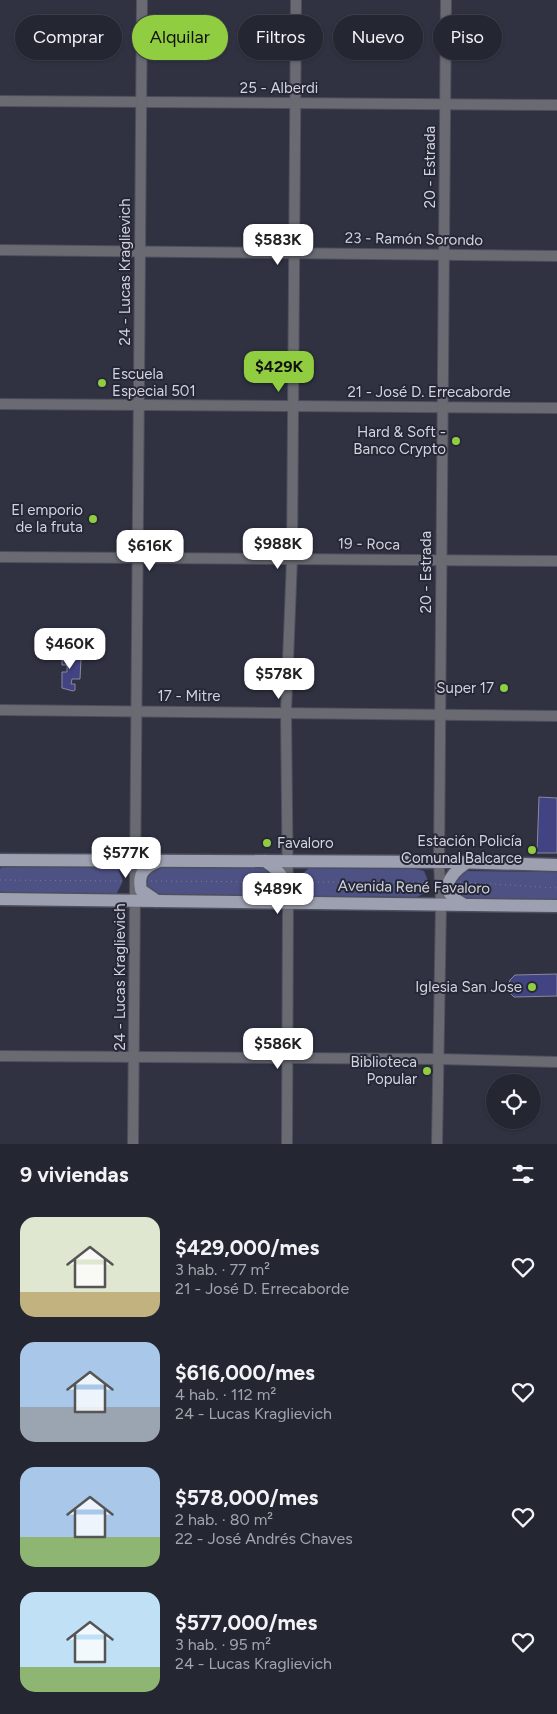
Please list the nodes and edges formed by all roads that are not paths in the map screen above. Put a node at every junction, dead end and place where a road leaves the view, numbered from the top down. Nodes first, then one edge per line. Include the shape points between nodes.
1 (142, 0) edge
2 (296, 0) edge
3 (446, 0) edge
4 (0, 102) edge
5 (142, 102) junction
6 (295, 104) junction
7 (446, 105) junction
8 (557, 105) edge
9 (0, 250) edge
10 (140, 252) junction
11 (294, 253) junction
12 (444, 255) junction
13 (557, 256) edge
14 (0, 404) edge
15 (139, 405) junction
16 (293, 406) junction
17 (443, 407) junction
18 (557, 408) edge
19 (138, 556) junction
20 (0, 557) edge
21 (292, 558) junction
22 (441, 560) junction
23 (557, 561) edge
24 (0, 710) edge
25 (137, 711) junction
26 (286, 712) junction
27 (440, 714) junction
28 (557, 716) edge
29 (0, 860) edge
30 (136, 860) junction
31 (159, 861) junction
32 (265, 861) junction
33 (288, 862) junction
34 (439, 862) junction
35 (466, 863) junction
36 (557, 865) edge
37 (0, 899) edge
38 (135, 900) junction
39 (157, 900) junction
40 (266, 902) junction
41 (288, 902) junction
42 (441, 904) junction
43 (463, 904) junction
44 (557, 906) edge
45 (0, 1056) edge
46 (134, 1057) junction
47 (288, 1058) junction
48 (438, 1059) junction
49 (557, 1062) edge
50 (133, 1144) edge
51 (287, 1144) edge
52 (437, 1144) edge

1 - 5 street, 24 - Lucas Kraglievich
2 - 6 street
3 - 7 street, 20 - Estrada
4 - 5 street, 25 - Alberdi
5 - 6 street, 25 - Alberdi
5 - 10 street, 24 - Lucas Kraglievich
6 - 7 street, 25 - Alberdi
6 - 11 street
7 - 8 street, 25 - Alberdi
7 - 12 street, 20 - Estrada
9 - 10 street, 23 - Ramón Sorondo
10 - 11 street, 23 - Ramón Sorondo
10 - 15 street, 24 - Lucas Kraglievich
11 - 12 street, 23 - Ramón Sorondo
11 - 16 street
12 - 13 street, 23 - Ramón Sorondo
12 - 17 street, 20 - Estrada
14 - 15 street, 21 - José D. Errecaborde
15 - 16 street, 21 - José D. Errecaborde
15 - 19 street, 24 - Lucas Kraglievich
16 - 17 street, 21 - José D. Errecaborde
16 - 21 street
17 - 18 street, 21 - José D. Errecaborde
17 - 22 street, 20 - Estrada
19 - 20 street, 19 - Roca
19 - 21 street, 19 - Roca
19 - 25 street, 24 - Lucas Kraglievich
21 - 22 street, 19 - Roca
21 - 26 street
22 - 23 street, 19 - Roca
22 - 27 street, 20 - Estrada
24 - 25 street, 17 - Mitre
25 - 26 street, 17 - Mitre
25 - 30 street, 24 - Lucas Kraglievich
26 - 27 street, 17 - Mitre
26 - 33 street
27 - 28 street, 17 - Mitre
27 - 34 street, 20 - Estrada
29 - 30 main road, Avenida René Favaloro
30 - 31 main road, Avenida René Favaloro
30 - 38 street, 24 - Lucas Kraglievich
31 - 32 main road, Avenida René Favaloro
31 - 39 main road via 147,866 139,881 141,890
32 - 33 main road, Avenida René Favaloro
32 - 40 main road via 281,873 284,882 282,891
33 - 34 main road, Avenida René Favaloro
33 - 41 street
34 - 35 main road, Avenida René Favaloro
34 - 42 street, 20 - Estrada
35 - 36 main road, Avenida René Favaloro
35 - 43 main road via 448,881 454,900
37 - 38 main road, Avenida René Favaloro
38 - 39 main road, Avenida René Favaloro
38 - 46 street, 24 - Lucas Kraglievich
39 - 40 main road, Avenida René Favaloro
40 - 41 main road, Avenida René Favaloro
41 - 42 main road, Avenida René Favaloro
41 - 47 street
42 - 43 main road, Avenida René Favaloro
42 - 48 street, 20 - Estrada
43 - 44 main road, Avenida René Favaloro
45 - 46 street
46 - 47 street
46 - 50 street, 24 - Lucas Kraglievich
47 - 48 street
47 - 51 street
48 - 49 street
48 - 52 street, 20 - Estrada

